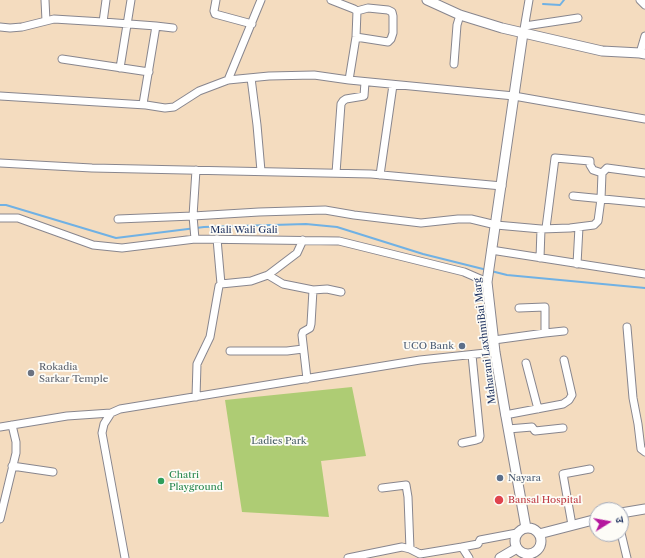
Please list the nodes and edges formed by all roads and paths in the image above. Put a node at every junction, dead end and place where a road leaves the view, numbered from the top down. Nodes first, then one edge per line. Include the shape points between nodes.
1 (45, 0) edge
2 (106, 0) edge
3 (131, 0) edge
4 (216, 0) edge
5 (261, 0) edge
6 (331, 0) edge
7 (427, 0) edge
8 (529, 0) edge
9 (640, 0) edge
10 (645, 5) edge
11 (357, 11) junction
12 (460, 15) junction
13 (578, 18) dead end
14 (46, 21) junction
15 (103, 22) junction
16 (128, 23) junction
17 (252, 24) junction
18 (156, 26) junction
19 (0, 27) edge
20 (173, 28) dead end
21 (524, 30) junction
22 (645, 36) edge
23 (356, 37) junction
24 (642, 54) edge
25 (62, 60) dead end
26 (454, 64) dead end
27 (120, 68) junction
28 (149, 72) junction
29 (251, 78) junction
30 (228, 80) junction
31 (349, 80) junction
32 (366, 82) junction
33 (393, 84) junction
34 (0, 96) edge
35 (514, 96) junction
36 (143, 104) junction
37 (645, 119) edge
38 (0, 163) edge
39 (196, 170) junction
40 (261, 171) junction
41 (336, 173) junction
42 (602, 173) junction
43 (645, 173) edge
44 (380, 175) junction
45 (502, 186) junction
46 (573, 196) dead end
47 (601, 199) junction
48 (645, 203) edge
49 (0, 218) edge
50 (118, 219) dead end
51 (193, 220) junction
52 (496, 225) junction
53 (579, 227) junction
54 (544, 229) junction
55 (196, 239) junction
56 (217, 240) junction
57 (303, 240) junction
58 (490, 254) junction
59 (540, 258) junction
60 (577, 264) junction
61 (645, 274) edge
62 (268, 275) junction
63 (487, 279) junction
64 (221, 284) junction
65 (313, 290) junction
66 (341, 292) dead end
67 (519, 308) dead end
68 (627, 327) dead end
69 (564, 331) dead end
70 (545, 333) junction
71 (494, 340) junction
72 (303, 349) junction
73 (230, 351) dead end
74 (495, 352) junction
75 (472, 355) junction
76 (564, 360) dead end
77 (526, 363) dead end
78 (307, 379) junction
79 (196, 397) junction
80 (538, 409) junction
81 (111, 412) junction
82 (505, 415) junction
83 (12, 425) junction
84 (0, 427) edge
85 (563, 428) dead end
86 (508, 429) junction
87 (462, 443) dead end
88 (645, 452) edge
89 (12, 466) junction
90 (590, 469) dead end
91 (53, 472) dead end
92 (382, 488) dead end
93 (645, 508) edge
94 (629, 511) edge
95 (0, 518) edge
96 (589, 521) edge
97 (572, 525) junction
98 (526, 528) junction
99 (517, 533) junction
100 (539, 534) junction
101 (623, 542) edge
102 (462, 547) junction
103 (517, 548) junction
104 (410, 549) junction
105 (530, 556) edge
106 (125, 558) edge
107 (348, 558) edge
108 (469, 558) edge
109 (500, 558) edge
110 (627, 558) edge

1 - 14 street
2 - 15 street
3 - 16 street
4 - 17 street via 215,14
5 - 17 street
6 - 11 street
7 - 12 main road
8 - 21 street
9 - 10 street
11 - 23 street
11 - 23 street via 368,8 392,12 393,33 388,42
12 - 21 main road
12 - 26 street
13 - 21 street
14 - 15 street via 54,19
14 - 19 street via 22,27
15 - 16 street
16 - 18 street
16 - 27 street
17 - 30 street
18 - 20 street
18 - 28 street
21 - 24 main road via 602,51
21 - 35 main road, Maharani LaxhmiBai Marg
22 - 24 street
23 - 31 street
25 - 27 street
27 - 28 street
28 - 36 street
29 - 30 street
29 - 31 street via 314,75
29 - 40 street
30 - 36 street via 199,91 174,107
31 - 32 street
32 - 33 street
32 - 41 street via 364,96 346,99 342,104
33 - 35 street
33 - 44 street
34 - 36 street
35 - 37 street
35 - 45 main road, Maharani LaxhmiBai Marg
38 - 39 street
39 - 40 street
39 - 51 street
40 - 41 street
41 - 44 street
42 - 43 street via 607,168
42 - 47 street
42 - 54 street via 593,170 590,161 555,158
44 - 45 street
45 - 52 main road, Maharani LaxhmiBai Marg
46 - 47 street
47 - 48 street
47 - 53 street via 596,224
49 - 55 street, Mali Wali Gali via 18,218 93,245 122,248
50 - 51 street
51 - 52 street via 259,212 325,210 421,223 471,219
51 - 55 street
52 - 54 street
52 - 58 main road, Maharani LaxhmiBai Marg
53 - 54 street
53 - 60 street
54 - 59 street
55 - 56 street, Mali Wali Gali
56 - 57 street, Mali Wali Gali
56 - 64 street
57 - 62 street via 297,253
57 - 63 street, Mali Wali Gali via 352,243
58 - 59 street
58 - 63 main road, Maharani LaxhmiBai Marg
59 - 60 street
60 - 61 street
62 - 64 street
62 - 65 street via 283,284
63 - 71 main road, Maharani LaxhmiBai Marg
64 - 79 street via 217,290 213,327 197,364
65 - 66 street
65 - 72 street via 311,324 302,335
67 - 70 street via 544,307
68 - 88 street via 633,398 641,449
69 - 70 street
70 - 71 street
71 - 74 main road, Maharani LaxhmiBai Marg
72 - 73 street
72 - 78 street
74 - 75 street
74 - 82 main road, Maharani LaxhmiBai Marg
75 - 78 street via 420,360
75 - 87 street via 480,436 479,439
76 - 80 street via 572,395 563,404
77 - 80 street
78 - 79 street
79 - 81 street
80 - 82 street
81 - 83 street
81 - 106 street via 102,433
82 - 86 main road, Maharani LaxhmiBai Marg
83 - 84 street
83 - 89 street via 16,442
85 - 86 street via 535,431 532,427
86 - 98 main road, Maharani LaxhmiBai Marg
89 - 91 street
89 - 95 street
90 - 97 street via 563,474
92 - 104 street via 406,485
93 - 94 main road
96 - 97 main road
97 - 100 main road
98 - 99 main road
98 - 100 main road via 533,529
99 - 102 street via 480,540 478,544
99 - 103 main road
100 - 105 main road via 539,548
101 - 110 street
102 - 104 street via 420,554
102 - 108 street
103 - 105 main road
103 - 109 main road
104 - 107 street via 402,547

